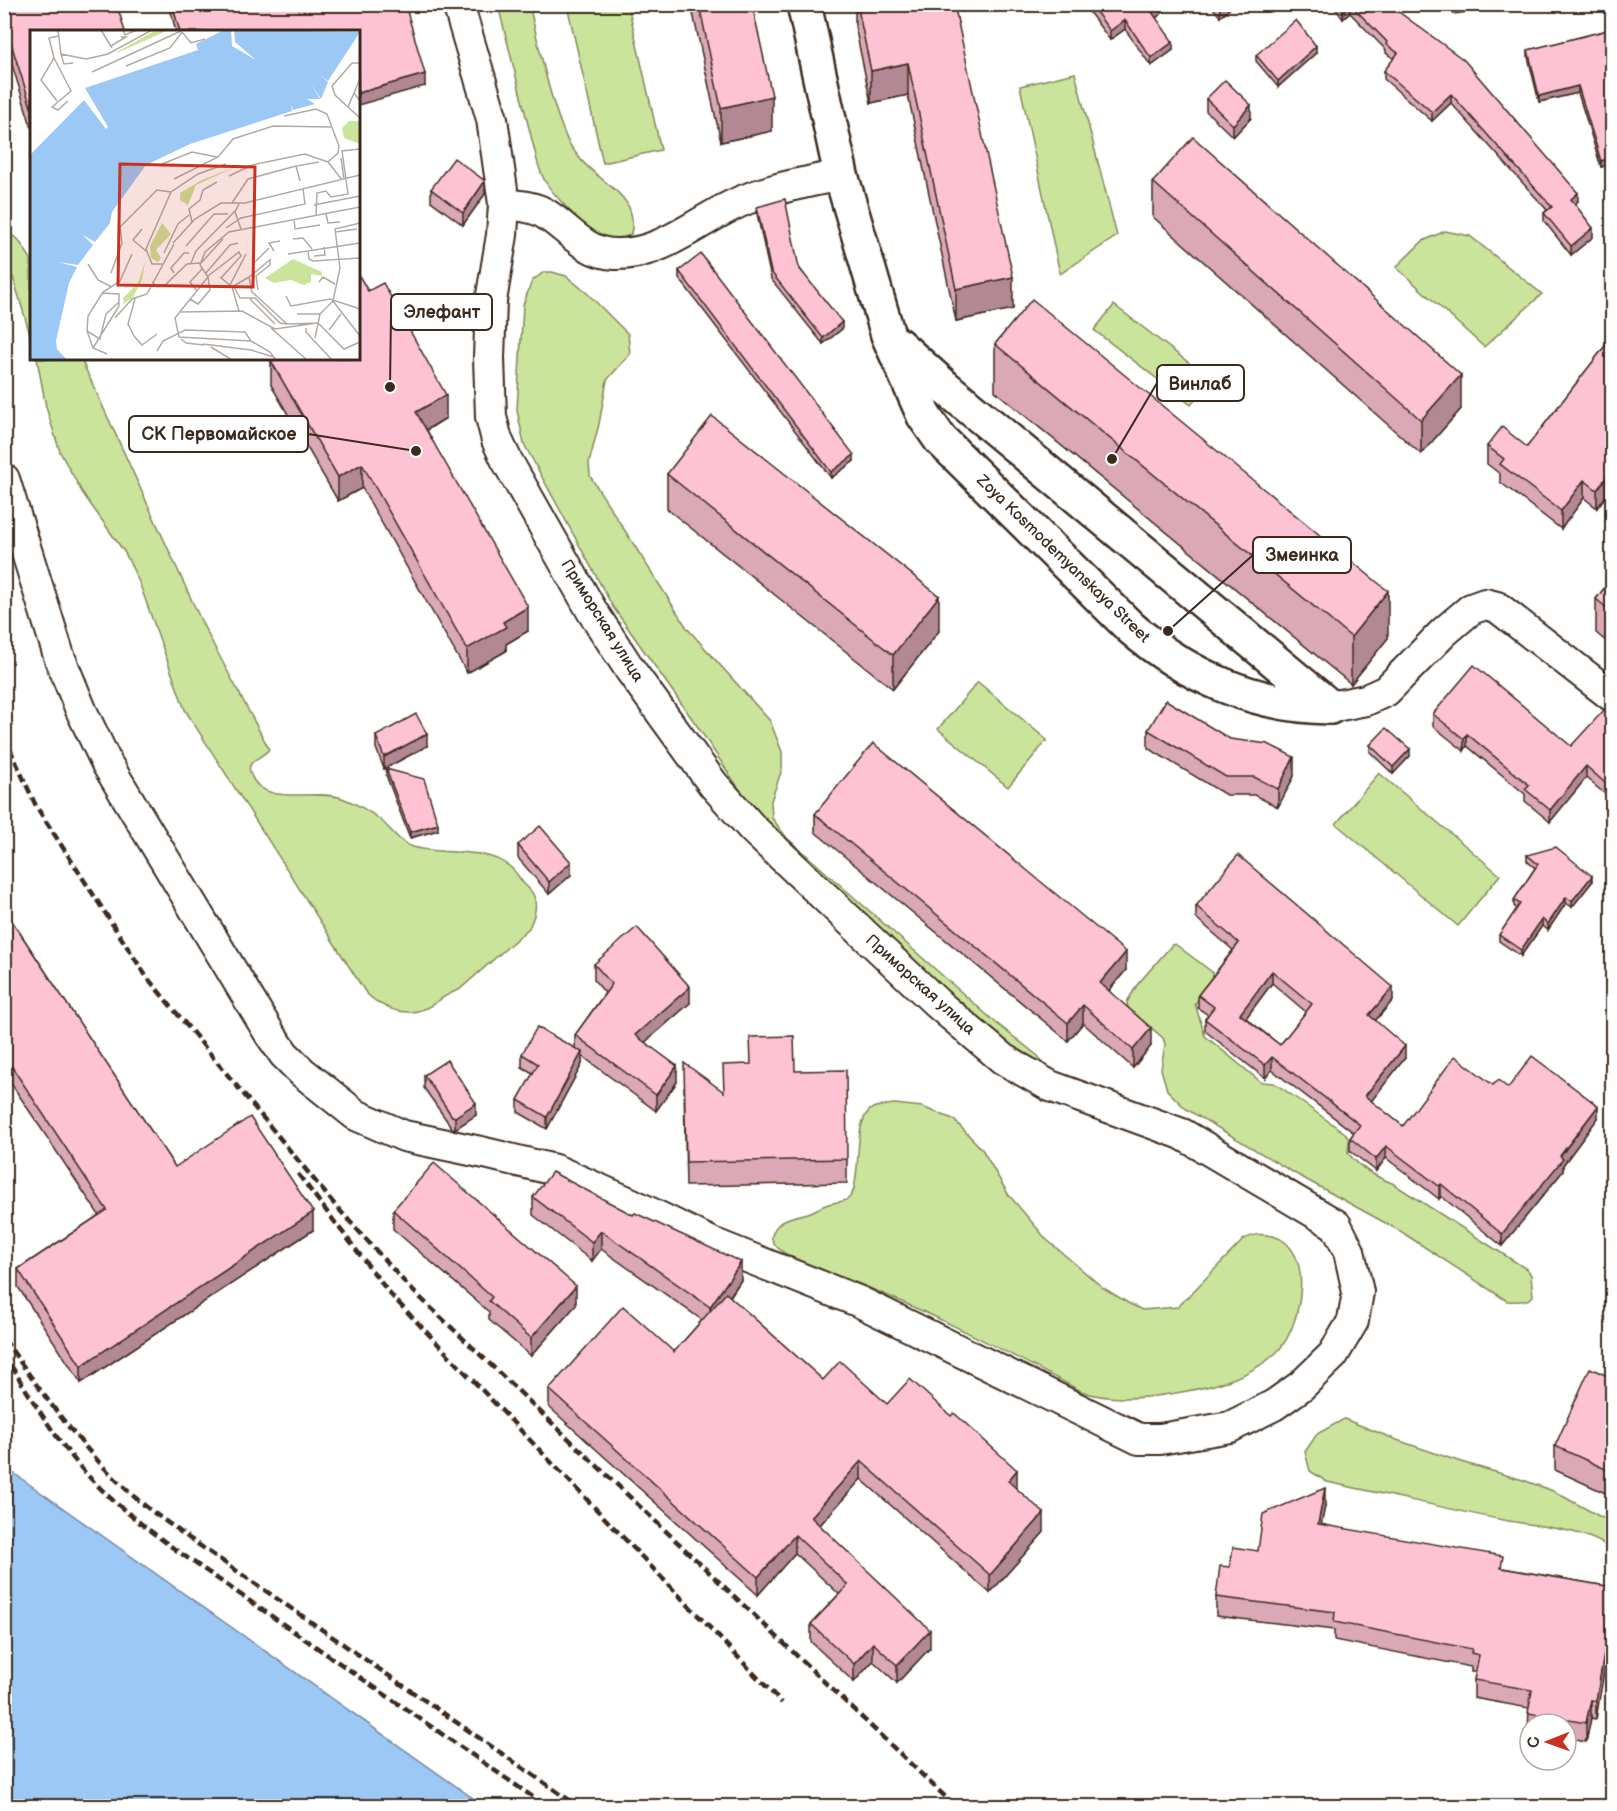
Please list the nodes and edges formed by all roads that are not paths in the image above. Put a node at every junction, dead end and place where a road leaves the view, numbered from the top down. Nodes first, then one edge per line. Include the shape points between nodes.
1 (458, 4) edge
2 (804, 4) edge
3 (841, 175) junction
4 (504, 204) junction
5 (888, 335) junction
6 (4, 478) edge
7 (1612, 696) edge
8 (1330, 707) junction

1 - 4 street, Приморская улица via 492,119
2 - 3 main road, Zoya Kosmodemyanskaya Street
3 - 4 street via 769,191 731,206 674,239 643,250 615,254 597,251 578,240 543,212
3 - 5 main road, Zoya Kosmodemyanskaya Street
4 - 6 street, Приморская улица via 490,301 491,417 497,440 592,611 713,784 753,829 938,1004 1003,1059 1050,1086 1182,1134 1336,1225 1349,1251 1358,1292 1353,1322 1334,1355 1274,1405 1230,1427 1139,1439 860,1302 712,1243 555,1170 404,1136 356,1115 302,1072 270,1034 107,764 59,656
5 - 8 main road via 945,387
5 - 8 main road, Zoya Kosmodemyanskaya Street via 924,416 940,439 1154,648 1200,676 1236,691 1304,706
7 - 8 street, Zoya Kosmodemyanskaya Street via 1497,607 1485,604 1462,616 1386,691 1366,700

